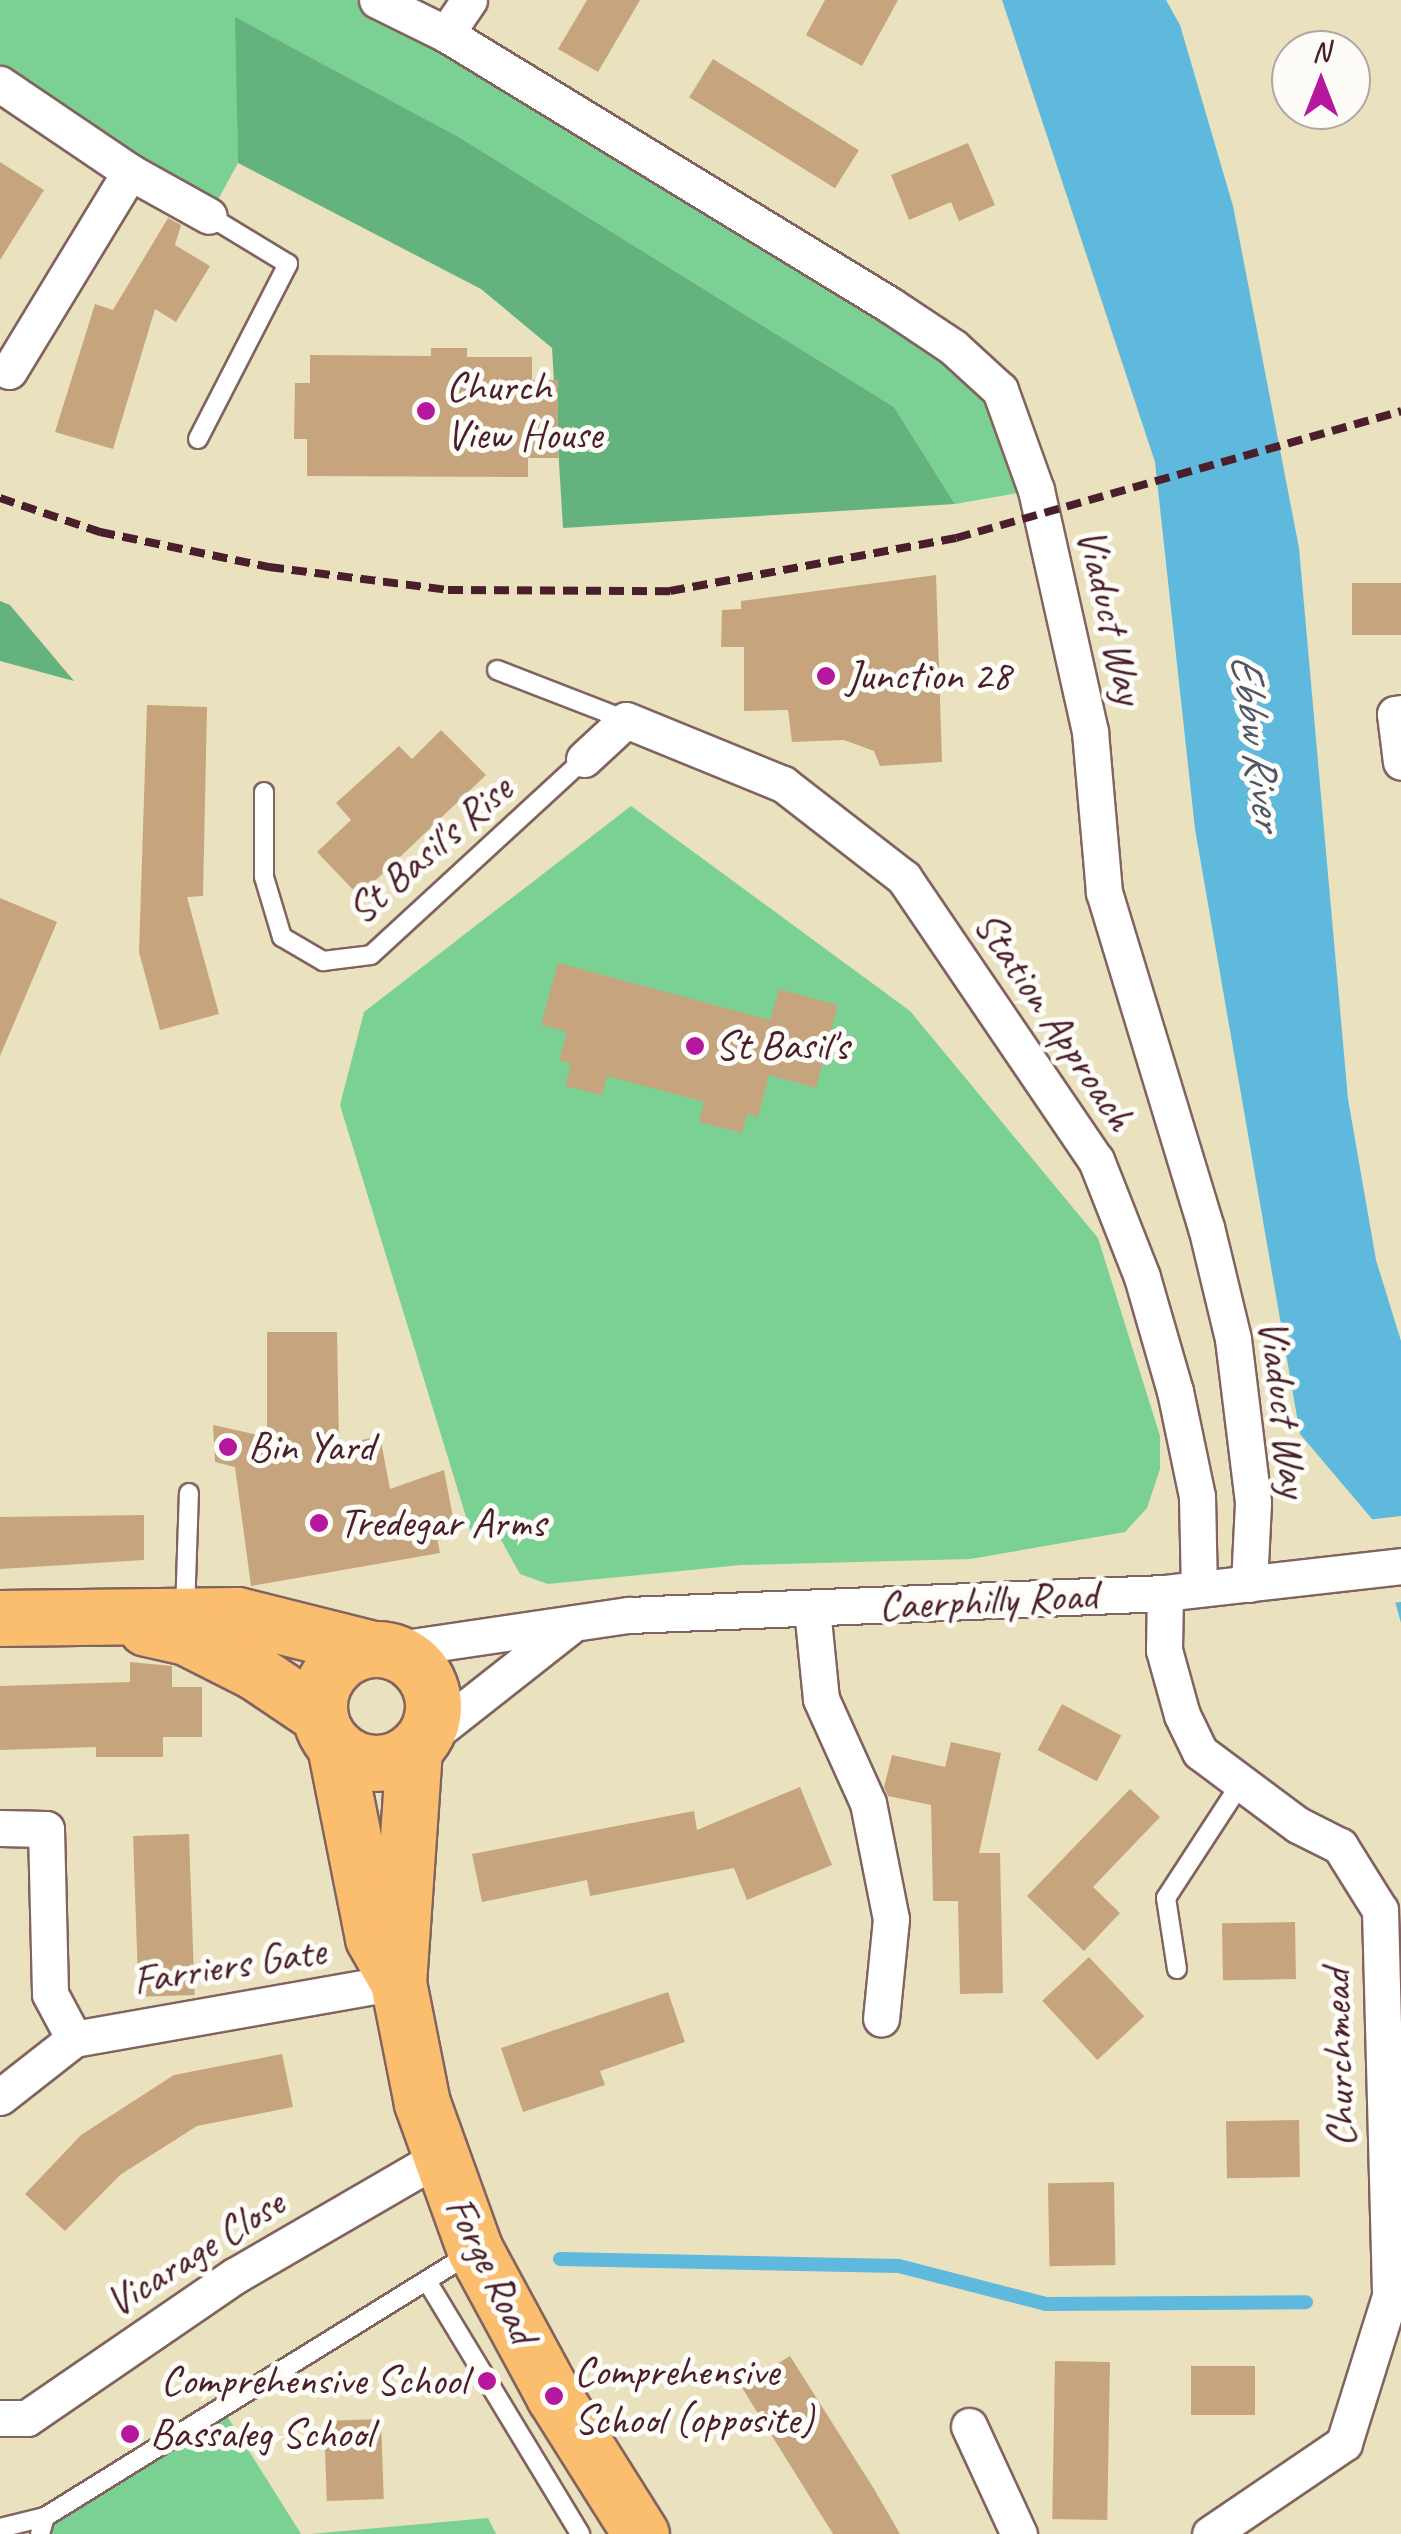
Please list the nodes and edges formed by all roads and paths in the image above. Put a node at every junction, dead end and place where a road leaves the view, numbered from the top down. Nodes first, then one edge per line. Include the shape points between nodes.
1 (378, 0) edge
2 (470, 0) edge
3 (446, 34) junction
4 (0, 84) edge
5 (130, 172) junction
6 (209, 216) joint
7 (9, 371) dead end
8 (198, 439) dead end
9 (497, 670) dead end
10 (1401, 714) edge
11 (626, 720) junction
12 (584, 760) joint
13 (1401, 762) edge
14 (264, 792) dead end
15 (190, 1493) dead end
16 (1401, 1566) edge
17 (1250, 1584) junction
18 (1182, 1591) junction
19 (812, 1609) junction
20 (0, 1618) edge
21 (574, 1624) junction
22 (185, 1625) junction
23 (382, 1650) junction
24 (327, 1730) junction
25 (414, 1748) junction
26 (1242, 1782) junction
27 (0, 1828) edge
28 (1177, 1969) dead end
29 (398, 1982) junction
30 (881, 2020) dead end
31 (74, 2039) junction
32 (0, 2097) edge
33 (438, 2158) junction
34 (475, 2250) junction
35 (427, 2280) junction
36 (0, 2418) edge
37 (970, 2426) dead end
38 (42, 2526) edge
39 (0, 2528) edge
40 (580, 2534) edge
41 (642, 2534) edge
42 (1019, 2534) edge
43 (1210, 2534) edge

1 - 3 street, Viaduct Way
2 - 3 street
3 - 17 street, Viaduct Way via 890,305 953,347 1000,390 1036,490 1090,732 1104,892 1206,1227 1232,1339 1253,1502
4 - 5 street
5 - 6 street
5 - 7 street
6 - 8 lane via 288,264
9 - 11 lane
10 - 13 street via 1395,714
11 - 12 street
11 - 18 street, Station Approach via 783,784 904,878 1096,1160 1142,1277 1197,1496
12 - 14 lane, St Basil's Rise via 372,956 324,961 282,936 264,877
15 - 22 lane
16 - 17 street, Caerphilly Road
17 - 18 street, Caerphilly Road
18 - 19 street, Caerphilly Road
18 - 26 street, Churchmead via 1164,1650 1182,1714 1200,1752
19 - 21 street, Caerphilly Road via 629,1615
19 - 30 street via 821,1699 868,1803 891,1919
20 - 22 main road, Caerphilly Road
21 - 23 street, Caerphilly Road
21 - 25 street, Caerphilly Road
22 - 23 main road, Caerphilly Road via 237,1615
22 - 24 main road, Caerphilly Road
23 - 24 main road, Caerphilly Road via 334,1666 319,1695
23 - 25 main road via 412,1662 432,1696 427,1732
24 - 25 main road, Caerphilly Road via 372,1763
24 - 29 main road, Forge Road via 373,1938
25 - 29 main road, Forge Road
26 - 28 lane via 1166,1898
26 - 43 street, Churchmead via 1298,1825 1340,1846 1380,1910 1390,2296 1344,2442
27 - 31 street via 46,1829 50,1994
29 - 31 street, Farriers Gate
29 - 33 main road, Forge Road
31 - 32 street, Farriers Gate
33 - 34 main road, Forge Road
33 - 36 street, Vicarage Close via 236,2274 27,2418
34 - 35 lane
34 - 41 main road, Forge Road via 554,2396
35 - 38 lane
35 - 40 lane
37 - 42 street
38 - 39 lane

